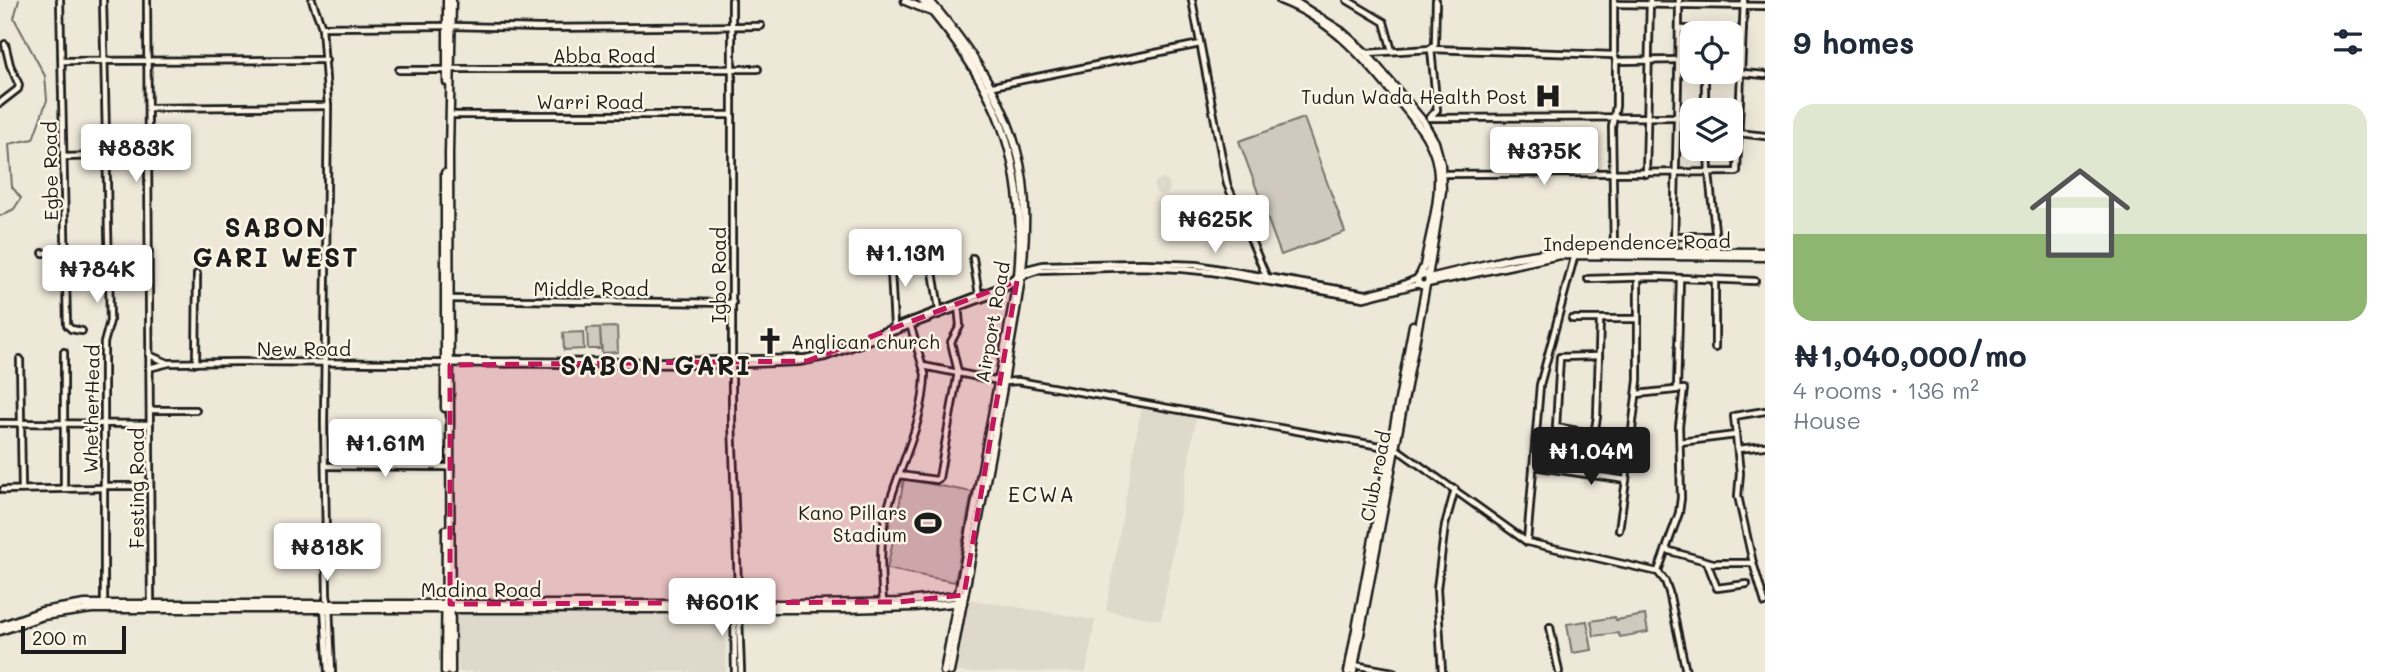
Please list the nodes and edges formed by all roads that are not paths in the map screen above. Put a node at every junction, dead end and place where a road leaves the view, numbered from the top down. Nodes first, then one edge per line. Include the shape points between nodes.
1 (60, 0) edge
2 (103, 0) edge
3 (148, 0) edge
4 (312, 0) edge
5 (449, 0) edge
6 (732, 0) edge
7 (904, 0) edge
8 (1192, 0) edge
9 (1347, 0) edge
10 (1436, 0) edge
11 (925, 1) edge
12 (1286, 1) edge
13 (1614, 2) edge
14 (1650, 2) edge
15 (1679, 2) edge
16 (1744, 3) edge
17 (1765, 6) edge
18 (932, 12) junction
19 (449, 26) junction
20 (761, 26) dead end
21 (322, 27) junction
22 (732, 27) junction
23 (1680, 29) edge
24 (1743, 30) edge
25 (5, 44) dead end
26 (1200, 44) junction
27 (1432, 49) junction
28 (1392, 51) junction
29 (1366, 53) junction
30 (1615, 58) junction
31 (148, 59) junction
32 (326, 60) junction
33 (1650, 60) junction
34 (62, 61) junction
35 (104, 61) junction
36 (1680, 61) edge
37 (449, 69) junction
38 (733, 69) junction
39 (758, 69) dead end
40 (1680, 69) edge
41 (398, 70) dead end
42 (1743, 73) edge
43 (1765, 75) edge
44 (987, 87) junction
45 (0, 103) edge
46 (328, 106) junction
47 (148, 108) junction
48 (450, 115) junction
49 (730, 115) junction
50 (1647, 117) junction
51 (1677, 117) junction
52 (1614, 119) junction
53 (1423, 121) junction
54 (1743, 133) edge
55 (1765, 135) edge
56 (148, 155) junction
57 (105, 156) junction
58 (64, 157) junction
59 (1709, 161) edge
60 (1737, 161) edge
61 (1674, 173) junction
62 (1709, 173) junction
63 (1442, 174) junction
64 (1612, 174) junction
65 (1646, 174) junction
66 (447, 181) junction
67 (1438, 200) junction
68 (1674, 236) junction
69 (1715, 236) junction
70 (1614, 250) junction
71 (1717, 251) junction
72 (43, 253) dead end
73 (108, 253) junction
74 (149, 253) junction
75 (890, 253) dead end
76 (930, 253) dead end
77 (66, 254) junction
78 (1575, 254) junction
79 (1674, 254) junction
80 (1765, 254) edge
81 (973, 258) dead end
82 (197, 274) dead end
83 (1019, 277) junction
84 (1638, 278) junction
85 (1267, 279) junction
86 (1588, 279) dead end
87 (1680, 279) junction
88 (1715, 280) junction
89 (1424, 281) junction
90 (1755, 281) dead end
91 (979, 295) junction
92 (449, 299) junction
93 (733, 303) junction
94 (958, 304) junction
95 (939, 309) junction
96 (1572, 319) dead end
97 (1600, 319) junction
98 (1637, 319) junction
99 (916, 320) junction
100 (910, 324) junction
101 (894, 326) junction
102 (82, 331) dead end
103 (854, 344) junction
104 (1715, 348) dead end
105 (64, 352) dead end
106 (149, 355) junction
107 (1599, 356) junction
108 (20, 359) dead end
109 (325, 362) junction
110 (733, 362) junction
111 (169, 363) junction
112 (196, 363) junction
113 (446, 363) junction
114 (923, 366) junction
115 (149, 368) junction
116 (958, 372) junction
117 (1001, 381) junction
118 (1677, 389) junction
119 (1637, 394) junction
120 (150, 410) junction
121 (196, 410) dead end
122 (1765, 411) edge
123 (0, 423) edge
124 (21, 424) junction
125 (64, 424) junction
126 (104, 424) junction
127 (150, 424) junction
128 (1594, 435) junction
129 (1736, 435) junction
130 (1632, 441) junction
131 (1680, 442) junction
132 (1765, 446) edge
133 (1393, 448) junction
134 (1738, 449) junction
135 (325, 466) junction
136 (1533, 466) junction
137 (446, 467) junction
138 (899, 475) junction
139 (1626, 480) junction
140 (150, 486) junction
141 (104, 487) junction
142 (64, 488) junction
143 (22, 489) junction
144 (1455, 489) junction
145 (3, 490) dead end
146 (1619, 530) dead end
147 (1527, 542) junction
148 (1666, 550) junction
149 (1707, 562) junction
150 (1753, 563) junction
151 (1658, 572) junction
152 (1747, 584) dead end
153 (960, 599) junction
154 (1765, 603) edge
155 (884, 605) junction
156 (104, 606) junction
157 (151, 606) junction
158 (327, 607) junction
159 (448, 607) junction
160 (737, 607) junction
161 (1550, 627) dead end
162 (0, 628) edge
163 (1352, 670) edge
164 (330, 672) edge
165 (445, 672) edge
166 (451, 672) edge
167 (735, 672) edge
168 (741, 672) edge
169 (944, 672) edge
170 (950, 672) edge
171 (1393, 672) edge
172 (1442, 672) edge
173 (1559, 672) edge
174 (1686, 672) edge

1 - 34 street, Egbe Road
2 - 35 street, WhetherHead
3 - 31 street, Festing Road
4 - 21 street
5 - 19 main road
6 - 22 street, Igbo Road
7 - 11 street
7 - 18 main road
8 - 26 street
9 - 28 street via 1384,22
10 - 27 street
11 - 18 main road, Airport Road
11 - 44 main road, Airport Road via 973,57
12 - 29 main road via 1342,31
12 - 53 main road via 1356,49
13 - 14 street
13 - 30 street
14 - 15 street
14 - 33 street
15 - 16 street
15 - 23 street
16 - 17 street
16 - 24 street
18 - 44 main road, Airport Road
19 - 21 street
19 - 22 street
19 - 37 main road
20 - 22 street
21 - 32 street
22 - 38 street, Igbo Road
25 - 45 street via 19,85
26 - 44 street
26 - 85 street via 1227,184
27 - 28 street
27 - 30 street
27 - 53 street via 1437,110
28 - 29 street
29 - 53 main road
30 - 33 street
30 - 52 street
31 - 32 street
31 - 35 street
31 - 47 street, Festing Road
32 - 46 street
33 - 36 street
33 - 50 street
34 - 35 street
34 - 58 street, Egbe Road
35 - 57 street, WhetherHead
37 - 38 street, Abba Road
37 - 41 street, Abba Road
37 - 48 main road
37 - 66 main road
38 - 39 street, Abba Road
38 - 49 street, Igbo Road
40 - 51 street
42 - 43 street
44 - 83 main road, Airport Road via 1009,126 1024,199 1025,248
46 - 47 street
46 - 109 street
47 - 56 street, Festing Road
48 - 49 street, Warri Road
48 - 66 main road
49 - 93 street, Igbo Road
50 - 51 street
50 - 52 street
50 - 65 street
51 - 61 street
52 - 53 street
52 - 64 street
53 - 63 main road via 1438,149
53 - 67 main road via 1436,160
54 - 55 street
56 - 57 street
56 - 74 street, Festing Road
57 - 58 street
57 - 73 street, WhetherHead
58 - 77 street, Egbe Road
59 - 62 street
60 - 62 street via 1737,172
61 - 62 street
61 - 65 street
61 - 68 street
62 - 69 street
63 - 64 street
63 - 67 main road
64 - 65 street
64 - 70 street
66 - 92 main road
66 - 113 main road
67 - 89 main road
68 - 69 street
68 - 79 street
69 - 71 street
70 - 79 main road, Independence Road
70 - 89 main road, Independence Road via 1544,253
71 - 79 main road, Independence Road
71 - 80 main road, Independence Road
72 - 77 street
73 - 74 street
73 - 77 street
73 - 126 street, WhetherHead via 110,321 104,343
74 - 106 street, Festing Road
75 - 101 street
76 - 95 street
77 - 102 street, Egbe Road via 67,325
78 - 79 main road, Independence Road
78 - 89 main road, Independence Road
78 - 136 street via 1543,369
79 - 80 main road, Independence Road
81 - 91 street
82 - 112 street
83 - 85 street via 1039,270 1143,267
83 - 91 street, New Road
83 - 94 street, New Road via 997,293
83 - 117 main road, Airport Road
84 - 86 street
84 - 87 street
84 - 98 street
85 - 89 street via 1367,296
87 - 88 street
87 - 118 street
88 - 90 street
88 - 104 street
89 - 133 main road
91 - 94 street, New Road
92 - 93 street, Middle Road
92 - 113 main road
93 - 110 street, Igbo Road
94 - 95 street, New Road
94 - 99 street, New Road
94 - 116 street via 960,326 951,342
95 - 99 street, New Road
96 - 97 street
97 - 98 street
97 - 107 street
98 - 119 street
99 - 100 street, New Road
99 - 101 street, New Road
100 - 103 street, New Road
100 - 114 street
101 - 103 street, New Road
103 - 110 street, New Road via 814,358
105 - 125 street
106 - 111 street, New Road
106 - 115 street, Festing Road
107 - 128 street
107 - 128 street via 1560,357 1556,427
108 - 124 street
109 - 112 street, New Road
109 - 113 street, New Road
109 - 135 street
110 - 113 street, New Road
110 - 160 street, Igbo Road
111 - 112 street, New Road
111 - 115 street, New Road
113 - 137 main road
113 - 159 main road
114 - 116 street
114 - 138 street via 925,383 917,424
115 - 120 street, Festing Road
116 - 117 street
116 - 138 street via 939,478
117 - 133 street
117 - 153 main road, Airport Road
118 - 119 street
118 - 131 street via 1684,389
119 - 130 street
120 - 121 street
120 - 127 street, Festing Road
122 - 129 street via 1735,414
123 - 124 street
124 - 125 street
124 - 143 street
125 - 126 street
125 - 142 street
126 - 127 street
126 - 141 street, WhetherHead
127 - 140 street, Festing Road
128 - 130 street
129 - 131 street
129 - 134 street
130 - 139 street
131 - 148 street via 1681,498
132 - 134 street
133 - 144 street
133 - 163 main road
134 - 150 street via 1737,491
135 - 137 street
135 - 158 street
136 - 139 street
136 - 147 street
137 - 159 main road
138 - 155 street via 884,524
139 - 146 street
140 - 141 street
140 - 157 street, Festing Road
141 - 142 street
141 - 156 street, WhetherHead
142 - 143 street
143 - 145 street
144 - 147 street
144 - 172 street via 1437,589
147 - 151 street
148 - 149 street
148 - 151 street
149 - 150 street
149 - 152 street via 1717,588
150 - 154 street
151 - 174 street via 1665,581
153 - 155 main road, Madina Road
153 - 169 main road, Airport Road
153 - 170 main road, Airport Road
155 - 160 main road, Madina Road
156 - 157 main road, Madina Road
156 - 162 main road, Madina Road
157 - 158 main road, Madina Road
158 - 159 main road, Madina Road
158 - 164 street
159 - 160 main road, Madina Road
159 - 165 main road
159 - 166 main road
160 - 167 street, Igbo Road
160 - 168 street, Igbo Road
161 - 173 street
163 - 171 street

